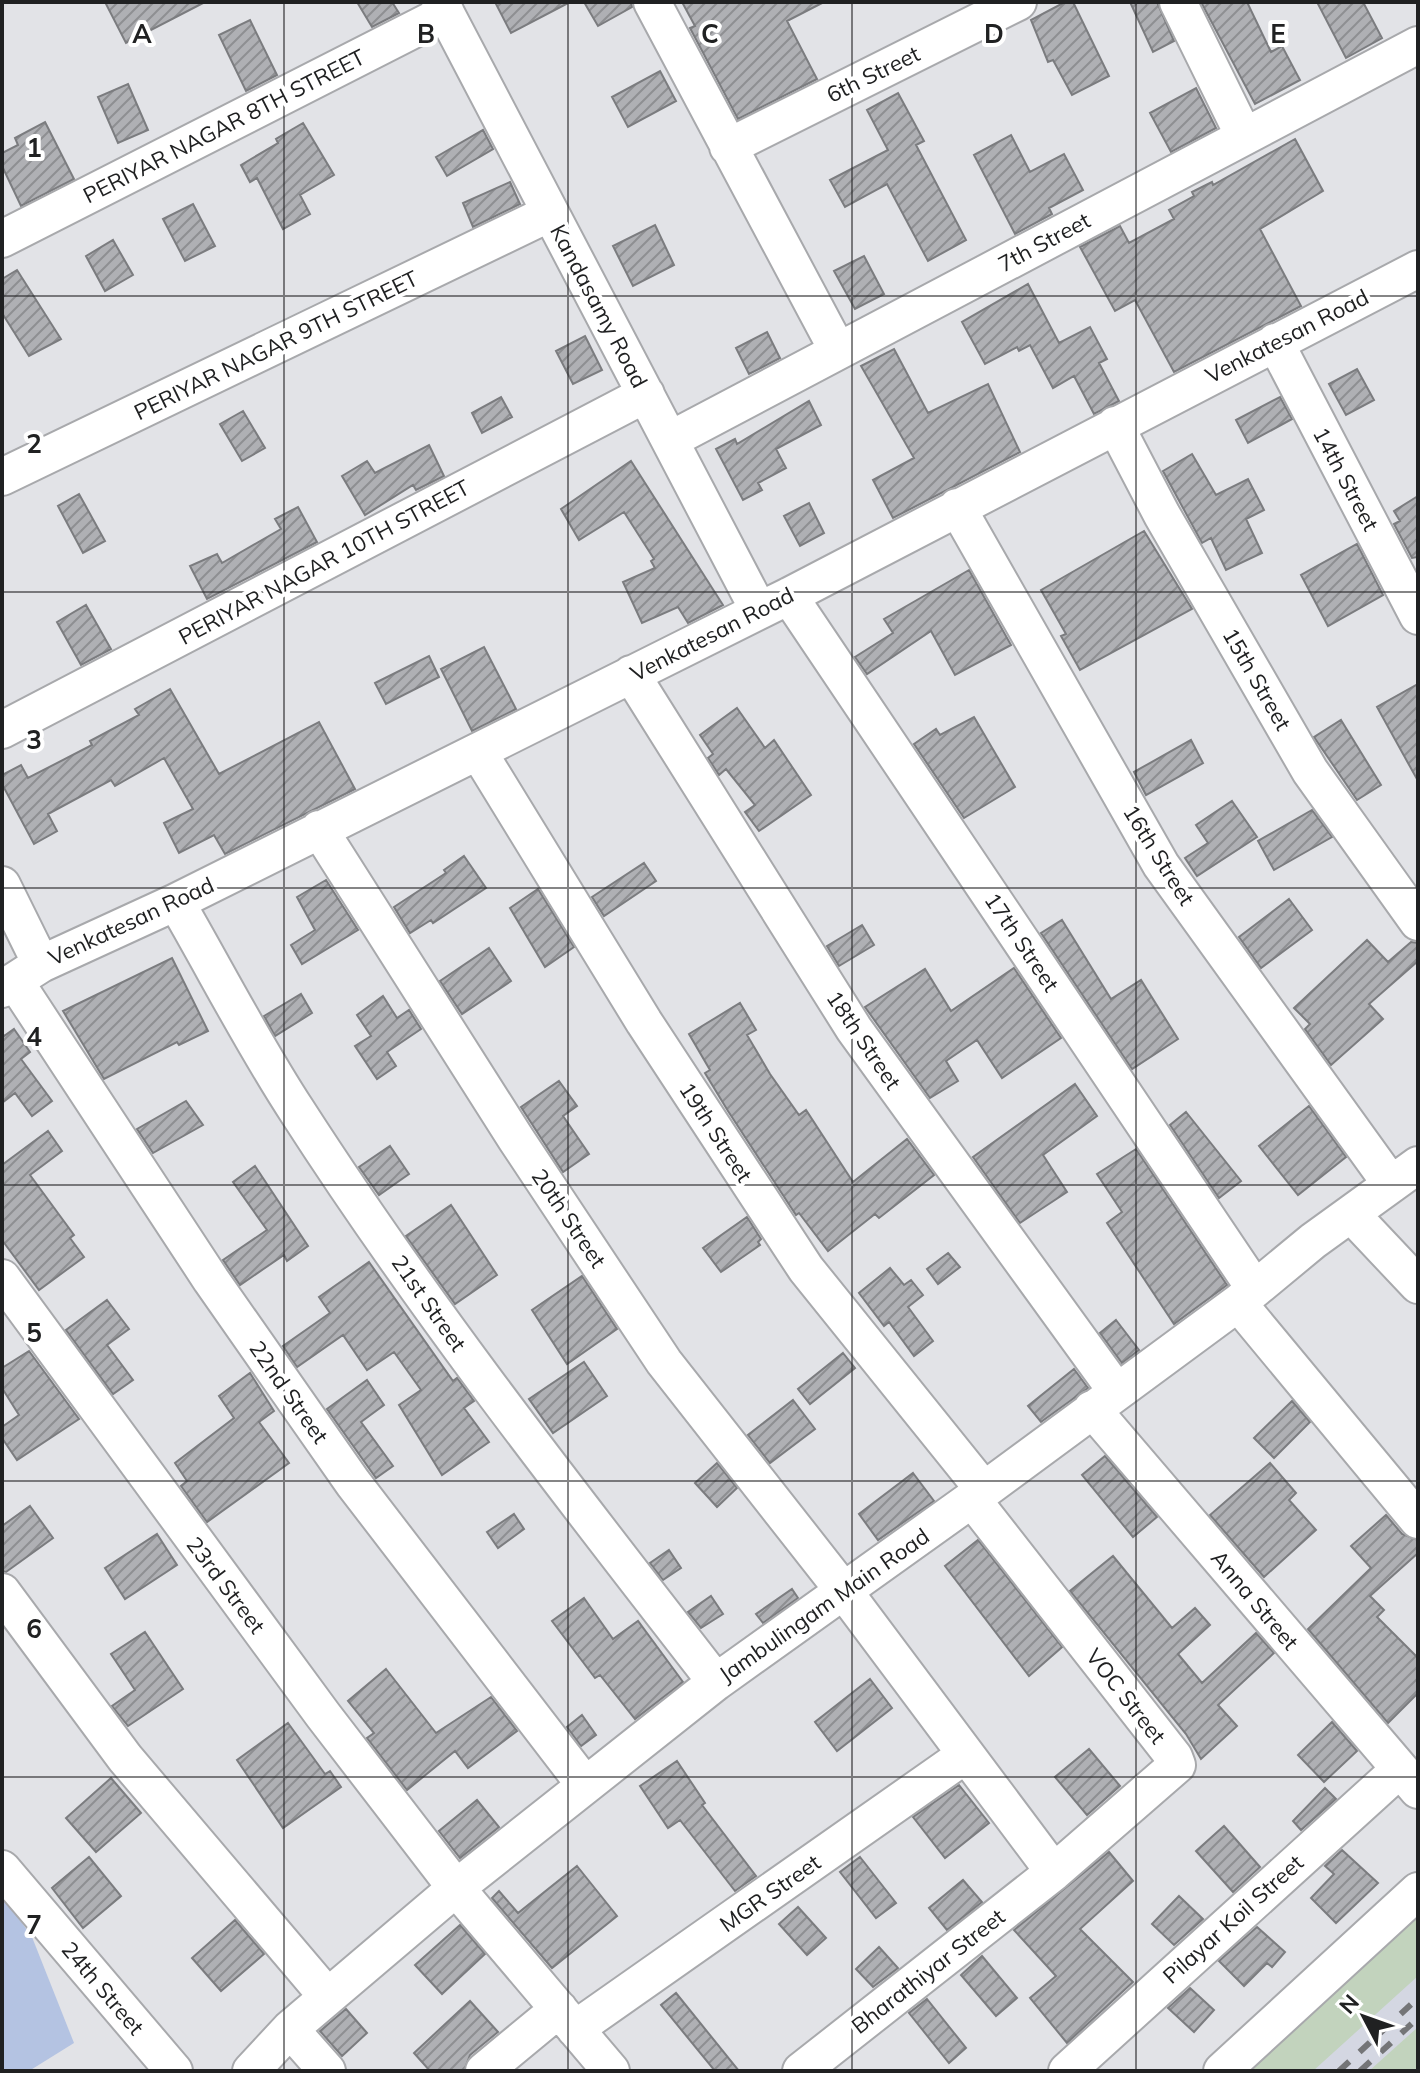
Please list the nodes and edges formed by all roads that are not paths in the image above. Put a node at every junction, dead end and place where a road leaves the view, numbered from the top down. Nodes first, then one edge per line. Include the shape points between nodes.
1 (652, 2) edge
2 (1018, 2) edge
3 (1178, 2) edge
4 (443, 8) edge
5 (1418, 45) edge
6 (1244, 136) junction
7 (728, 147) junction
8 (550, 213) junction
9 (2, 239) edge
10 (1414, 279) edge
11 (1275, 342) junction
12 (838, 351) junction
13 (646, 394) junction
14 (1115, 425) junction
15 (670, 440) junction
16 (2, 477) edge
17 (957, 507) junction
18 (774, 603) junction
19 (1418, 616) edge
20 (631, 674) junction
21 (2, 730) edge
22 (479, 753) junction
23 (319, 829) junction
24 (2, 885) edge
25 (176, 902) junction
26 (1418, 922) edge
27 (20, 979) edge
28 (1404, 1175) edge
29 (1351, 1214) junction
30 (2, 1278) edge
31 (1418, 1285) edge
32 (1247, 1296) junction
33 (1105, 1400) junction
34 (978, 1495) junction
35 (1418, 1520) edge
36 (843, 1590) junction
37 (2, 1592) edge
38 (716, 1682) junction
39 (964, 1756) junction
40 (1409, 1779) edge
41 (585, 1785) junction
42 (2, 1869) edge
43 (1054, 1872) junction
44 (456, 1888) junction
45 (1418, 1891) edge
46 (327, 1996) junction
47 (567, 2019) junction
48 (290, 2029) junction
49 (174, 2071) edge
50 (251, 2071) edge
51 (327, 2071) edge
52 (484, 2071) edge
53 (611, 2071) edge
54 (801, 2071) edge
55 (1067, 2071) edge
56 (1222, 2071) edge

1 - 7 street
2 - 7 street, 6th Street
3 - 6 street
4 - 8 street, Kandasamy Road
4 - 9 street, PERIYAR NAGAR 8TH STREET
5 - 6 street, 7th Street
6 - 12 street, 7th Street
7 - 12 street
8 - 13 street, Kandasamy Road
8 - 16 street, PERIYAR NAGAR 9TH STREET
10 - 11 street, Venkatesan Road
11 - 14 street, Venkatesan Road
11 - 19 street, 14th Street
12 - 15 street, 7th Street
13 - 15 street, Kandasamy Road
13 - 21 street, PERIYAR NAGAR 10TH STREET
14 - 17 street, Venkatesan Road
14 - 26 street, 15th Street via 1310,771
15 - 18 street, Kandasamy Road
17 - 18 street, Venkatesan Road
17 - 28 street, 16th Street via 1161,865
18 - 20 street, Venkatesan Road
18 - 32 street, 17th Street
20 - 22 street, Venkatesan Road
20 - 33 street, 18th Street via 854,1029
22 - 23 street, Venkatesan Road
22 - 34 street, 19th Street via 644,1022 806,1269
23 - 25 street, Venkatesan Road
23 - 36 street, 20th Street via 664,1362
24 - 27 street, 22nd Street
25 - 27 street, Venkatesan Road
25 - 38 street, 21st Street via 296,1109 410,1277
27 - 41 street, 22nd Street via 202,1267 353,1483
28 - 29 street, Jambulingam Main Road
29 - 31 street
29 - 32 street, Jambulingam Main Road
30 - 44 street, 23rd Street via 191,1539
32 - 33 street, Jambulingam Main Road
32 - 35 street, 17th Street
33 - 34 street, Jambulingam Main Road
33 - 40 street, Anna Street
34 - 36 street, Jambulingam Main Road
34 - 43 street, VOC Street via 1177,1761 1175,1769
36 - 38 street, Jambulingam Main Road
36 - 39 street, 20th Street
37 - 46 street via 125,1758
38 - 41 street, Jambulingam Main Road
39 - 43 street, 20th Street
39 - 47 street, MGR Street
40 - 55 street, Pilayar Koil Street
41 - 44 street, Jambulingam Main Road
42 - 49 street, 24th Street
43 - 54 street, Bharathiyar Street
44 - 46 street, Jambulingam Main Road
44 - 47 street, 23rd Street
45 - 56 street
46 - 48 street, Jambulingam Main Road
47 - 52 street, MGR Street
47 - 53 street, 23rd Street
48 - 50 street, Jambulingam Main Road
48 - 51 street

